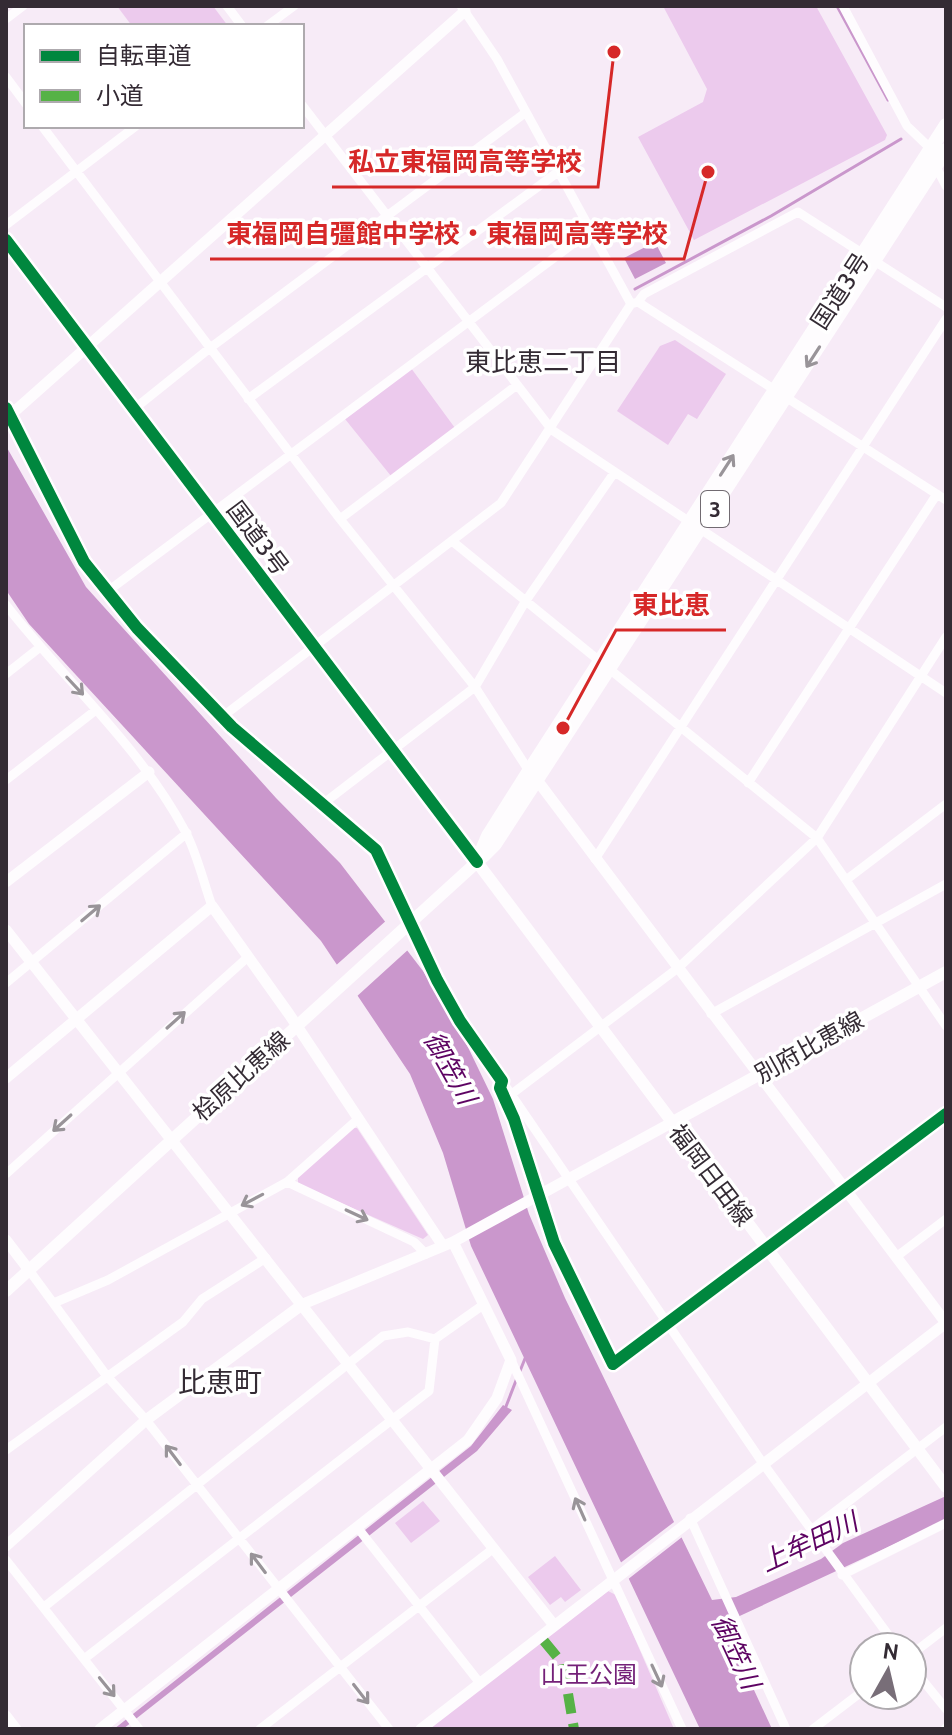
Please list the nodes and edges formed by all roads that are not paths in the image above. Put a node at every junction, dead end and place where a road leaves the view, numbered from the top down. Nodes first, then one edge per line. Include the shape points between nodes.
1 (23, 6) edge
2 (227, 6) edge
3 (294, 6) edge
4 (843, 6) edge
5 (467, 8) edge
6 (6, 19) edge
7 (240, 24) edge
8 (270, 24) edge
9 (6, 77) edge
10 (24, 101) edge
11 (304, 108) edge
12 (525, 113) junction
13 (946, 125) edge
14 (43, 128) edge
15 (133, 128) edge
16 (324, 135) junction
17 (938, 150) edge
18 (935, 165) junction
19 (76, 172) junction
20 (558, 172) junction
21 (946, 186) edge
22 (387, 217) junction
23 (6, 225) edge
24 (590, 231) junction
25 (6, 240) edge
26 (870, 257) junction
27 (427, 268) junction
28 (160, 283) junction
29 (634, 303) junction
30 (946, 307) edge
31 (946, 319) edge
32 (468, 322) junction
33 (86, 348) junction
34 (210, 348) junction
35 (517, 385) junction
36 (781, 394) junction
37 (248, 399) junction
38 (134, 409) junction
39 (7, 414) edge
40 (552, 430) junction
41 (864, 446) junction
42 (290, 453) junction
43 (614, 473) junction
44 (941, 497) edge
45 (212, 514) junction
46 (340, 519) junction
47 (699, 529) junction
48 (452, 541) junction
49 (775, 581) junction
50 (392, 586) junction
51 (108, 591) junction
52 (525, 602) junction
53 (6, 605) edge
54 (847, 629) junction
55 (946, 637) edge
56 (312, 646) junction
57 (39, 648) junction
58 (603, 667) junction
59 (6, 674) edge
60 (921, 676) junction
61 (475, 687) junction
62 (946, 693) edge
63 (96, 710) junction
64 (222, 717) junction
65 (679, 728) junction
66 (392, 751) junction
67 (149, 772) junction
68 (533, 776) junction
69 (6, 780) edge
70 (748, 783) junction
71 (324, 803) junction
72 (946, 804) edge
73 (187, 833) junction
74 (817, 838) junction
75 (595, 859) junction
76 (477, 862) junction
77 (846, 880) junction
78 (6, 882) edge
79 (946, 884) edge
80 (212, 906) junction
81 (876, 923) junction
82 (409, 925) junction
83 (6, 930) edge
84 (248, 957) junction
85 (31, 963) junction
86 (678, 968) junction
87 (946, 972) edge
88 (6, 983) edge
89 (919, 987) junction
90 (711, 1014) junction
91 (76, 1019) junction
92 (296, 1025) junction
93 (946, 1026) edge
94 (602, 1029) junction
95 (118, 1072) junction
96 (758, 1076) junction
97 (6, 1078) edge
98 (502, 1081) junction
99 (513, 1093) junction
100 (946, 1114) edge
101 (358, 1119) junction
102 (671, 1123) junction
103 (171, 1139) junction
104 (6, 1174) edge
105 (570, 1177) junction
106 (287, 1182) junction
107 (845, 1190) junction
108 (536, 1195) junction
109 (230, 1212) junction
110 (946, 1219) edge
111 (6, 1240) edge
112 (451, 1242) junction
113 (767, 1249) junction
114 (426, 1254) junction
115 (896, 1257) junction
116 (266, 1258) junction
117 (29, 1270) junction
118 (6, 1291) edge
119 (56, 1302) junction
120 (303, 1304) junction
121 (483, 1305) junction
122 (668, 1323) junction
123 (946, 1323) edge
124 (435, 1339) junction
125 (511, 1360) junction
126 (349, 1364) junction
127 (106, 1375) junction
128 (866, 1382) junction
129 (393, 1418) junction
130 (146, 1420) junction
131 (946, 1427) edge
132 (917, 1449) junction
133 (6, 1450) edge
134 (762, 1462) junction
135 (432, 1469) junction
136 (197, 1486) junction
137 (946, 1487) edge
138 (688, 1520) junction
139 (946, 1523) edge
140 (357, 1527) junction
141 (811, 1530) junction
142 (239, 1538) junction
143 (6, 1546) edge
144 (494, 1548) junction
145 (6, 1560) edge
146 (841, 1573) junction
147 (616, 1576) junction
148 (278, 1589) junction
149 (419, 1605) junction
150 (44, 1607) junction
151 (553, 1624) junction
152 (946, 1628) edge
153 (885, 1631) edge
154 (928, 1642) edge
155 (84, 1659) junction
156 (339, 1666) junction
157 (479, 1682) junction
158 (928, 1687) edge
159 (848, 1702) edge
160 (946, 1709) edge
161 (125, 1710) junction
162 (6, 1716) edge
163 (16, 1729) edge
164 (100, 1729) edge
165 (139, 1729) edge
166 (260, 1729) edge
167 (389, 1729) edge
168 (421, 1729) edge
169 (682, 1729) edge
170 (786, 1729) edge
171 (813, 1729) edge

1 - 6 street
2 - 7 street
3 - 8 street
4 - 17 street via 907,126
5 - 12 street
5 - 16 street
9 - 10 street
11 - 16 street
12 - 20 street
12 - 22 street
13 - 17 highway, 国道3号 / 3
14 - 19 street
15 - 19 street
16 - 22 street
16 - 28 street
17 - 18 highway, 国道3号 / 3
17 - 26 highway, 国道3号 / 3
18 - 21 street
18 - 26 highway, 国道3号 / 3
19 - 23 street
19 - 28 street
20 - 24 street
20 - 27 street
22 - 27 street
22 - 34 street
24 - 29 street
24 - 32 street
25 - 33 highway, 国道3号
26 - 29 street via 798,212
26 - 30 street
26 - 36 highway, 国道3号 / 3
27 - 32 street
27 - 37 street
28 - 33 street
28 - 34 street
29 - 36 street
29 - 40 street
31 - 41 street
32 - 35 street
32 - 42 street
33 - 38 highway, 国道3号
33 - 39 street
34 - 37 street
34 - 38 street
35 - 40 street
35 - 46 street
36 - 41 street
36 - 47 highway, 国道3号 / 3
37 - 42 street
38 - 45 highway, 国道3号
39 - 51 street via 84,562
40 - 43 street
40 - 48 street via 501,503
41 - 44 street
41 - 49 street
42 - 45 street
42 - 46 street
43 - 47 street
43 - 52 street
44 - 54 street
45 - 51 street
45 - 56 highway, 国道3号
46 - 50 street
47 - 49 street
47 - 58 highway, 国道3号 / 3
48 - 50 street
48 - 52 street
49 - 54 street
49 - 65 street
50 - 56 street
50 - 61 street
51 - 64 street
52 - 58 street
52 - 61 street
53 - 57 street
54 - 60 street
54 - 70 street
55 - 60 street
56 - 64 street
56 - 66 highway, 国道3号
57 - 59 street
57 -> 63 street
58 - 65 street
58 - 68 highway, 国道3号 / 3
60 - 62 street
60 - 74 street
61 - 66 street
61 - 68 street
63 - 67 street
63 - 69 street
64 - 71 street
65 - 70 street
65 - 75 street
66 - 71 street
66 - 76 highway, 国道3号
67 - 73 street
67 - 78 street
68 - 75 street
68 - 76 highway, 国道3号 / 3 via 495,844
70 - 74 street
71 - 82 street via 376,850
72 - 77 street
73 - 80 street
85 -> 73 street
74 - 77 street
74 - 86 street
75 - 86 street
76 - 82 main road, 桧原比恵線
76 - 94 main road, 福岡日田線
77 - 81 street
79 - 81 street
80 - 84 street
80 - 91 street
81 - 89 street
81 - 90 street
82 - 92 main road, 桧原比恵線
82 - 98 street via 460,1021
83 - 85 street
84 - 92 street
95 -> 84 street
85 - 88 street
85 - 91 street
86 - 90 street
86 - 94 street
87 - 89 main road, 別府比恵線
89 - 93 street
89 - 96 main road, 別府比恵線
90 - 96 street
91 - 95 street
91 - 97 street
92 - 101 street
92 - 103 main road, 桧原比恵線
94 - 99 street
94 - 102 main road, 福岡日田線
95 - 103 street
95 -> 104 street
96 - 102 main road, 別府比恵線
96 - 107 street
98 - 99 street
98 - 108 street
99 - 105 street
100 - 107 street
101 - 106 street
101 - 112 street
102 - 105 street
102 - 113 main road, 福岡日田線
103 - 109 street
103 - 117 main road, 桧原比恵線
105 - 108 street
105 - 122 street
106 -> 109 street
106 -> 114 street via 414,1242
107 - 113 street
107 - 115 street
108 - 112 street
108 - 122 street via 613,1364
109 - 116 street
109 - 119 street via 108,1280
110 - 115 street
111 - 117 street
112 - 114 street
112 - 121 street
113 - 122 street
113 - 128 main road, 福岡日田線
114 - 120 street
115 - 123 street
116 - 120 street
116 - 127 street via 202,1299 183,1322
117 - 118 main road, 桧原比恵線
117 - 119 street
119 - 127 street
120 - 126 street
120 - 130 street
121 - 124 street
121 - 125 street
122 - 134 street
123 - 128 street
124 - 126 street via 408,1332 383,1336
124 - 129 street via 429,1391
125 - 135 street via 484,1420
147 -> 125 street
126 - 129 street
126 - 136 street
127 - 130 street
127 - 133 street
128 - 132 main road, 福岡日田線
128 - 134 street
129 - 135 street
129 - 142 street
136 -> 130 street
130 - 143 street
131 - 132 street
132 - 137 main road, 福岡日田線
132 - 141 street
134 - 138 street
134 - 141 street
135 - 140 street
135 - 144 street
136 - 142 street
136 - 150 street
138 - 147 street
138 - 170 street
139 - 146 street
140 - 148 street
140 - 149 street
141 - 146 street
148 -> 142 street
142 - 155 street
144 - 149 street
144 - 151 street
145 - 150 street
146 - 153 street
147 - 151 street
147 -> 169 street
148 - 156 street
148 - 161 street
149 - 156 street
149 - 157 street
150 - 155 street
151 - 157 street
152 - 154 street
155 -> 161 street
156 - 166 street
156 -> 167 street
157 - 168 street
158 - 160 street
159 - 171 street
161 - 164 street
161 - 165 street
162 - 163 street

